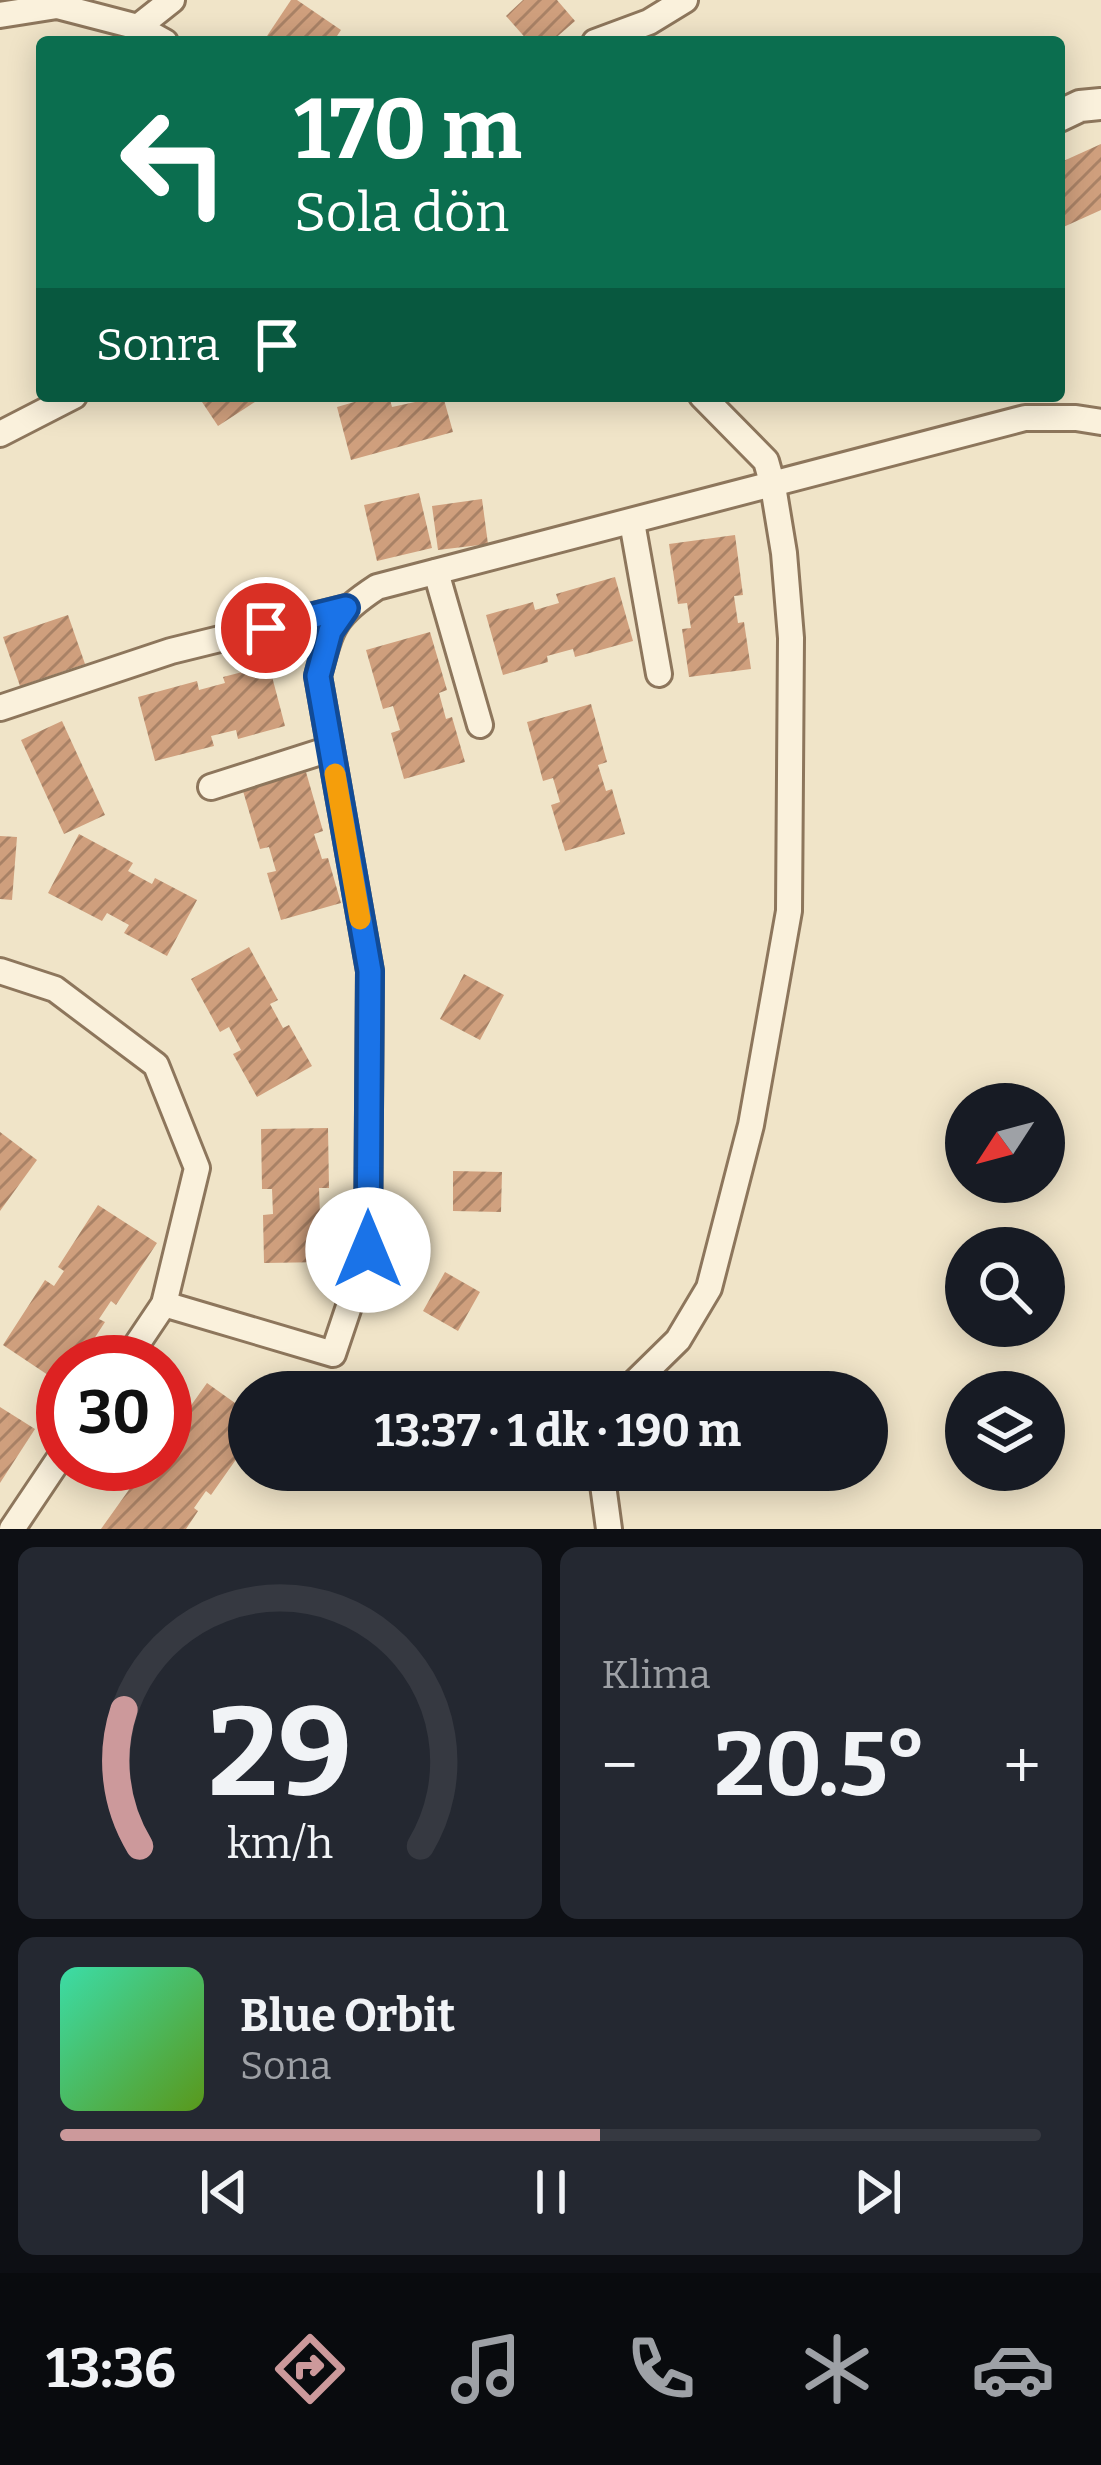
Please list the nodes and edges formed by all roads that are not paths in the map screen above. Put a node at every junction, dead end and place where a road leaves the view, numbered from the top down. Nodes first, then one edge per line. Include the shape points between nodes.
1 (171, 0) edge
2 (686, 0) edge
3 (0, 15) edge
4 (138, 27) junction
5 (154, 36) edge
6 (611, 36) edge
7 (1101, 104) edge
8 (1065, 113) edge
9 (62, 402) edge
10 (708, 402) edge
11 (1101, 422) edge
12 (0, 434) edge
13 (773, 486) junction
14 (632, 522) junction
15 (436, 572) junction
16 (346, 608) junction
17 (659, 674) dead end
18 (0, 708) edge
19 (480, 725) dead end
20 (330, 748) junction
21 (211, 788) dead end
22 (0, 971) edge
23 (164, 1304) junction
24 (143, 1335) edge
25 (646, 1371) edge
26 (38, 1491) edge
27 (604, 1491) edge
28 (12, 1529) edge
29 (609, 1529) edge

1 - 4 street
2 - 6 street
3 - 4 street via 57,5
4 - 5 street
7 - 8 street
9 - 12 street
10 - 13 street via 766,461
11 - 13 street via 1024,418
13 - 14 street
13 - 25 street via 791,638 789,911 751,1125 709,1288 678,1340
14 - 15 street
14 - 17 street
15 - 16 street via 377,587
15 - 19 street
16 - 18 street via 171,651
16 - 20 street via 330,631 318,676
20 - 21 street
20 - 23 street via 370,971 368,1250 333,1354
22 - 23 street via 55,989 156,1065 196,1168
23 - 24 street
26 - 28 street
27 - 29 street

